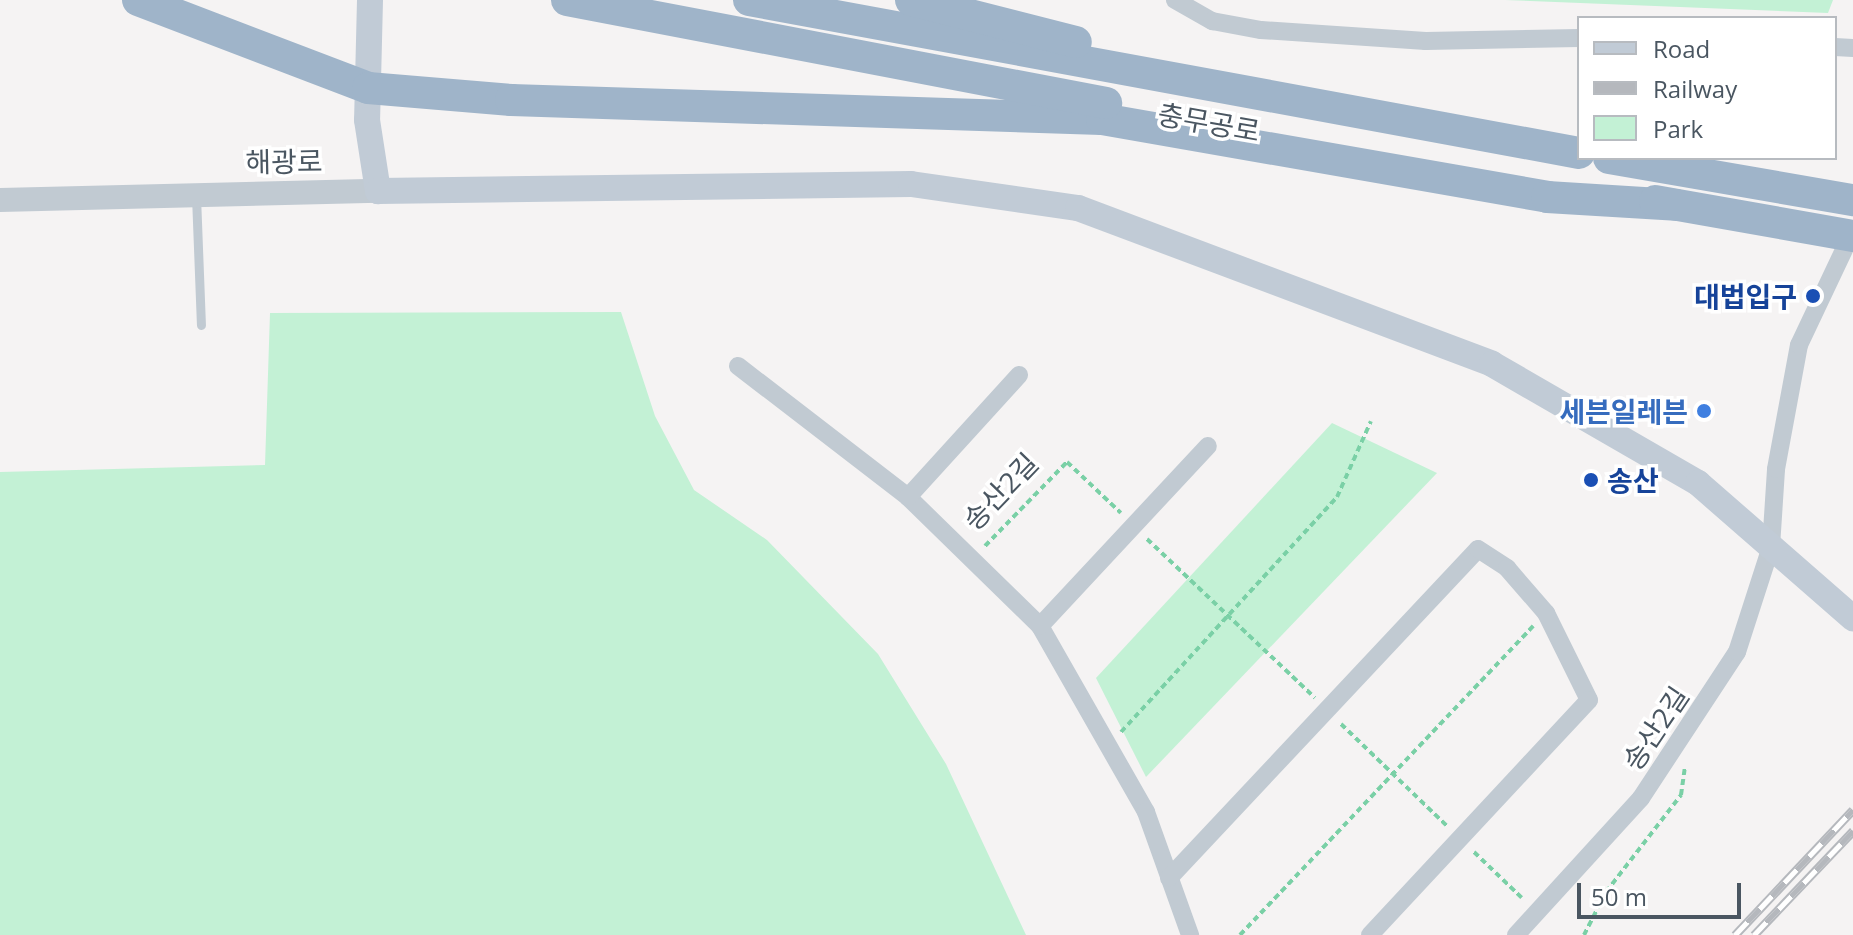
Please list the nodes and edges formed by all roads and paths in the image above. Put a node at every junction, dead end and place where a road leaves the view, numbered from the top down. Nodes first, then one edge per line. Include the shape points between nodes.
1 (138, 0) edge
2 (370, 0) edge
3 (567, 0) edge
4 (749, 0) edge
5 (911, 0) edge
6 (1175, 0) edge
7 (1577, 38) edge
8 (368, 88) junction
9 (1311, 106) junction
10 (1577, 153) edge
11 (1620, 160) edge
12 (378, 191) junction
13 (196, 195) junction
14 (0, 200) edge
15 (1853, 200) edge
16 (1676, 205) junction
17 (1853, 233) edge
18 (201, 325) dead end
19 (738, 366) dead end
20 (1019, 375) dead end
21 (1371, 421) dead end
22 (1208, 446) dead end
23 (908, 497) junction
24 (1134, 526) junction
25 (1771, 547) junction
26 (975, 556) junction
27 (1546, 613) junction
28 (1231, 618) junction
29 (1853, 618) edge
30 (1040, 626) junction
31 (1326, 709) junction
32 (1111, 742) junction
33 (1678, 747) junction
34 (1391, 773) junction
35 (1460, 838) junction
36 (1169, 878) junction
37 (1537, 913) junction
38 (1190, 935) edge
39 (1240, 935) edge
40 (1370, 935) edge
41 (1516, 935) edge
42 (1584, 935) edge

1 - 8 highway
2 - 8 main road
3 - 16 highway, 충무공로
4 - 9 highway, 충무공로
5 - 9 highway
6 - 7 street via 1212,21 1261,30 1426,41
8 - 12 main road
8 - 16 highway via 511,100 1102,119 1547,197
9 - 10 highway, 충무공로
11 - 15 highway
12 - 13 street, 해광로
12 - 25 main road via 911,184 1078,208 1492,364 1698,483
13 - 14 street, 해광로
13 - 18 lane
16 - 17 highway, 충무공로
17 - 25 street, 송산2길 via 1799,345 1776,469
19 - 23 street, 송산2길
20 - 23 street
21 - 28 path via 1337,497
22 - 24 street
23 - 26 street, 송산2길
24 - 26 path, 송산2길 via 1067,462
24 - 28 path, 송산2길
24 - 30 street
25 - 29 main road
25 - 33 street, 송산2길 via 1737,652
26 - 30 street, 송산2길
27 - 31 street via 1507,568 1478,549
27 - 34 path
27 - 35 street via 1589,700
28 - 31 path, 송산2길
28 - 32 path
30 - 32 street, 송산2길
31 - 34 path, 송산2길
31 - 36 street
32 - 36 street, 송산2길
33 - 37 street, 송산2길
33 - 42 path via 1687,784 1606,892
34 - 35 path, 송산2길
34 - 39 path
35 - 37 path, 송산2길
35 - 40 street
36 - 38 street, 송산2길
37 - 41 street, 송산2길

